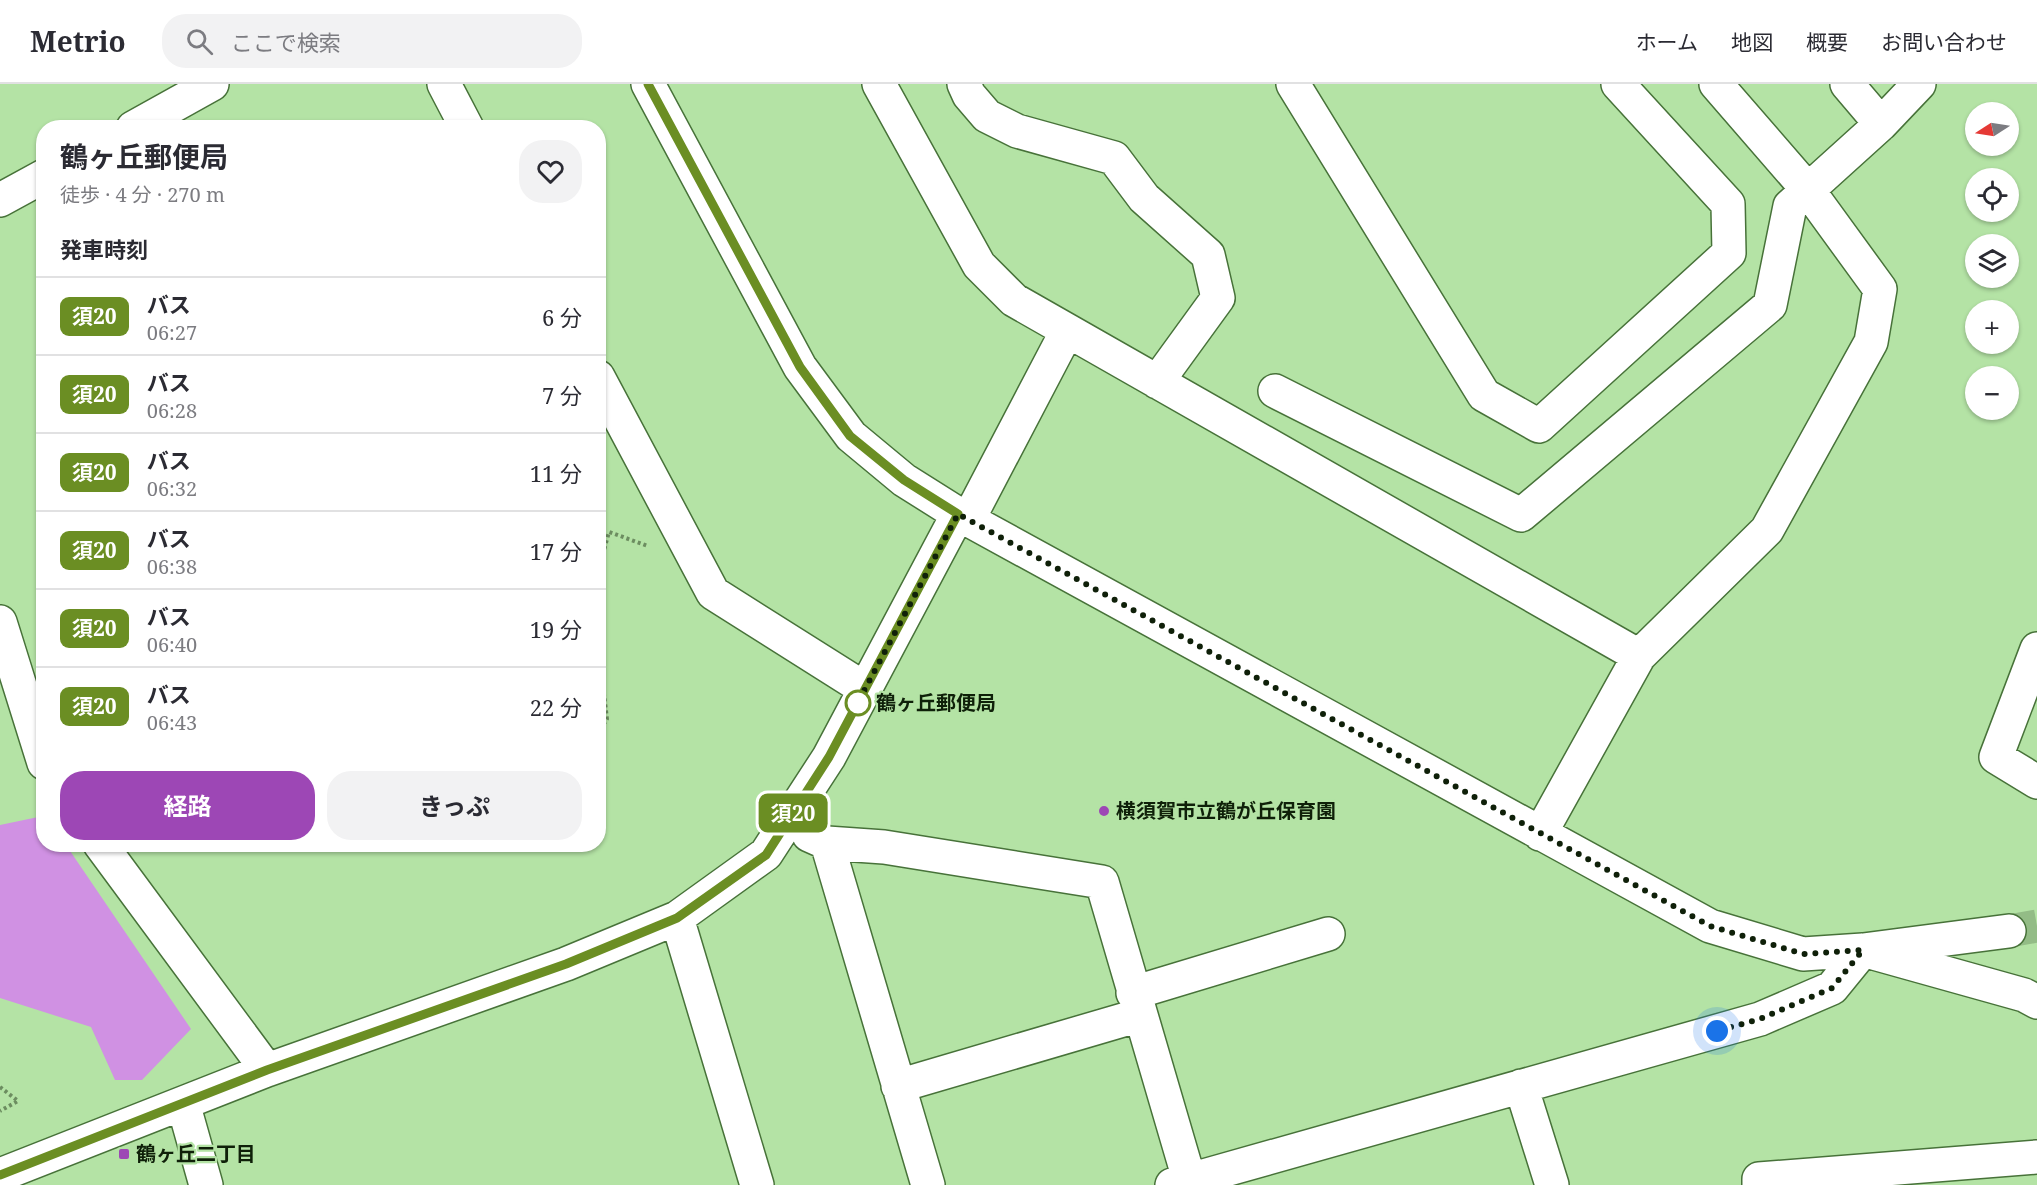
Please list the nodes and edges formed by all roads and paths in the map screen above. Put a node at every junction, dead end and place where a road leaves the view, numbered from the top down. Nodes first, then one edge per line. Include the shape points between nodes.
1 (212, 84) edge
2 (444, 84) edge
3 (648, 84) edge
4 (879, 84) edge
5 (964, 84) edge
6 (1293, 84) edge
7 (1618, 84) edge
8 (1716, 84) edge
9 (1847, 84) edge
10 (1920, 84) edge
11 (147, 120) edge
12 (463, 120) edge
13 (1881, 124) junction
14 (36, 180) edge
15 (1808, 190) junction
16 (0, 200) edge
17 (1067, 331) junction
18 (1157, 382) junction
19 (1275, 391) dead end
20 (606, 392) edge
21 (963, 517) junction
22 (606, 543) edge
23 (696, 562) junction
24 (0, 622) edge
25 (2037, 649) edge
26 (1639, 657) junction
27 (865, 688) junction
28 (36, 737) edge
29 (2037, 782) edge
30 (786, 825) junction
31 (1540, 834) junction
32 (827, 843) junction
33 (106, 852) edge
34 (677, 918) junction
35 (2009, 931) tunnel mouth
36 (1328, 934) dead end
37 (1863, 950) junction
38 (2037, 1002) edge
39 (1137, 1004) junction
40 (267, 1070) junction
41 (898, 1086) junction
42 (1521, 1086) junction
43 (0, 1087) edge
44 (183, 1103) junction
45 (0, 1111) edge
46 (2037, 1157) edge
47 (0, 1175) edge
48 (1181, 1182) edge
49 (206, 1185) edge
50 (757, 1185) edge
51 (928, 1185) edge
52 (1552, 1185) edge
53 (1759, 1185) edge

1 - 11 street
2 - 12 street
3 - 21 street via 800,367 850,436 904,480
4 - 17 street via 979,265 1014,300
5 - 18 street via 987,116 1017,131 1114,158 1144,198 1208,255 1218,298
6 - 7 street via 1484,395 1539,426 1729,253 1728,204
8 - 15 street
9 - 13 street
10 - 13 street
13 - 15 street
14 - 16 street
15 - 19 street via 1790,206 1770,305 1521,515
15 - 26 street via 1881,289 1871,342 1767,530
17 - 18 street
17 - 21 street
18 - 26 street
20 - 23 street
21 - 27 street
21 - 31 street
22 - 23 path via 609,532
23 - 27 street via 713,593
24 - 28 street
25 - 29 street via 1996,757
26 - 31 street
27 - 30 street via 829,757
30 - 32 street
30 - 34 street via 766,855
31 - 37 street via 1710,926 1803,954
32 - 39 street via 884,847 1102,882
32 - 41 street
33 - 40 street
34 - 40 street via 566,964
34 - 50 street
35 - 37 street
36 - 39 street
37 - 38 street
37 - 42 street via 1832,988 1760,1019
39 - 41 street
39 - 48 street
40 - 44 street
41 - 51 street
42 - 48 street
42 - 52 street
43 - 45 path via 18,1101
44 - 47 street
44 - 49 street
46 - 53 street via 1759,1179

